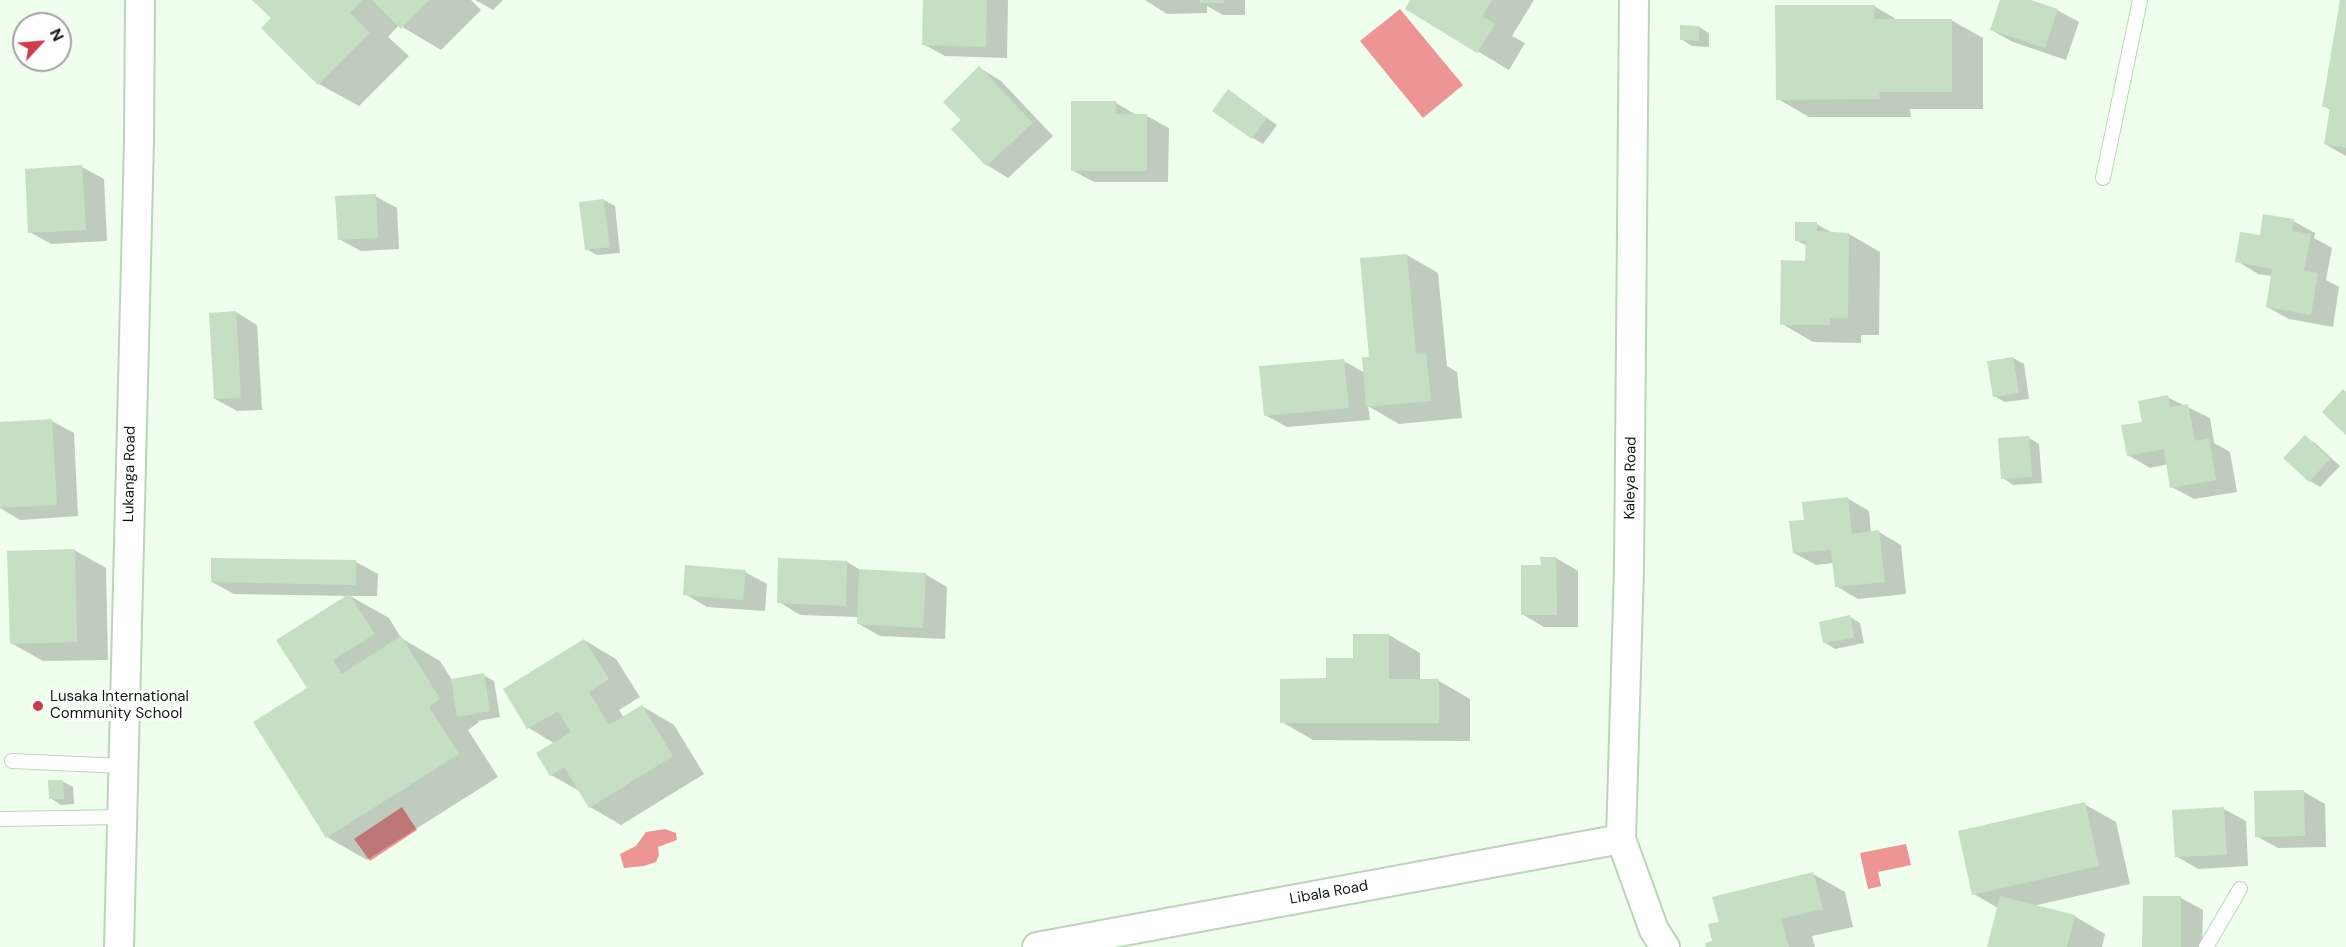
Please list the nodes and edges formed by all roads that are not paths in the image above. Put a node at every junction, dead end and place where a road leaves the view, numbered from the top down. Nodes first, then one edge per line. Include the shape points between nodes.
1 (140, 0) edge
2 (1634, 0) edge
3 (2140, 0) edge
4 (2103, 178) dead end
5 (12, 761) dead end
6 (123, 766) junction
7 (122, 817) junction
8 (0, 819) edge
9 (1621, 839) junction
10 (2240, 889) dead end
11 (119, 947) edge
12 (1037, 947) edge
13 (1665, 947) edge
14 (2206, 947) edge

1 - 6 street, Lukanga Road
2 - 9 street, Kaleya Road via 1629,568
3 - 4 lane
5 - 6 lane
6 - 7 street, Lukanga Road
7 - 8 lane
7 - 11 street, Lukanga Road
9 - 12 street, Libala Road
9 - 13 street, Kaleya Road via 1654,930
10 - 14 lane

